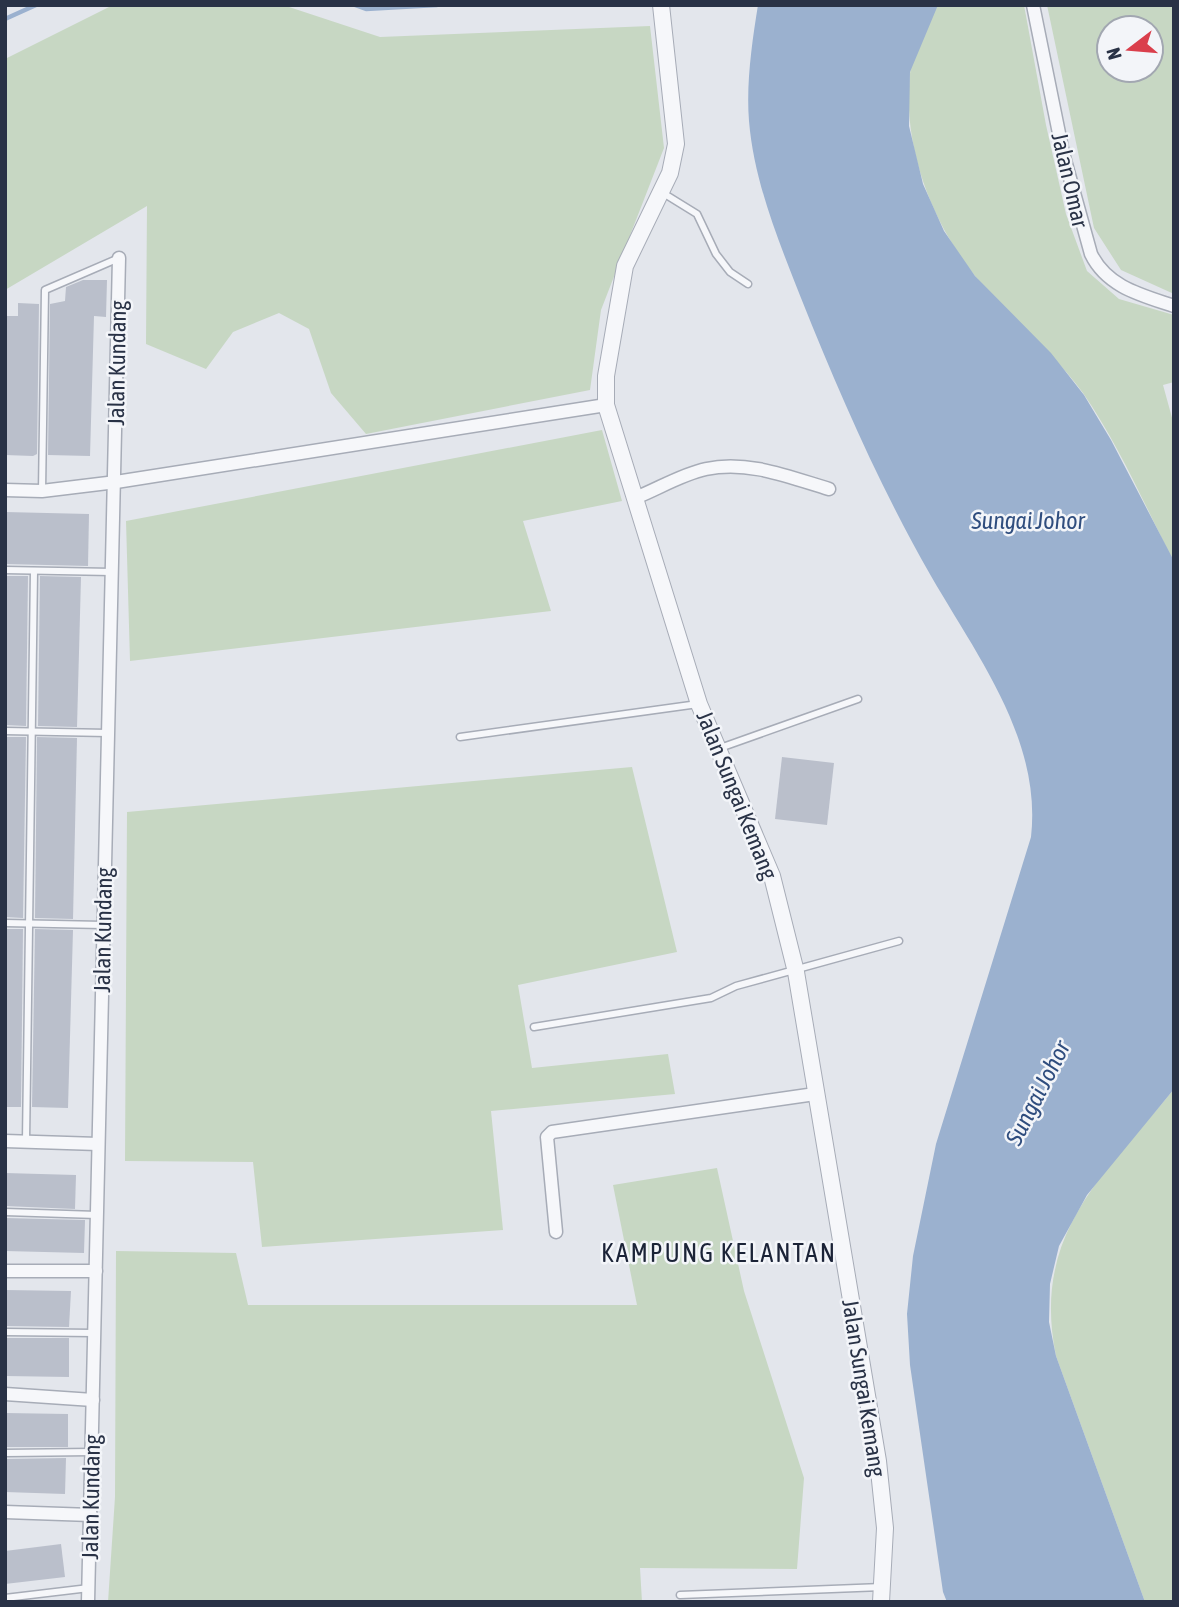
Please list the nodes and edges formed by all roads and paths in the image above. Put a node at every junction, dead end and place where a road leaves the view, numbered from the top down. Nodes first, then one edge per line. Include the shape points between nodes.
1 (661, 5) edge
2 (1033, 5) edge
3 (661, 192) junction
4 (119, 258) joint
5 (748, 284) dead end
6 (1174, 306) edge
7 (606, 405) junction
8 (116, 482) junction
9 (829, 489) dead end
10 (5, 490) edge
11 (42, 491) junction
12 (635, 498) junction
13 (5, 570) edge
14 (34, 570) junction
15 (112, 572) junction
16 (858, 699) dead end
17 (699, 704) junction
18 (5, 732) edge
19 (32, 732) junction
20 (108, 733) junction
21 (460, 737) dead end
22 (720, 748) junction
23 (5, 923) edge
24 (29, 923) junction
25 (103, 925) junction
26 (898, 941) dead end
27 (796, 972) junction
28 (534, 1027) dead end
29 (815, 1094) junction
30 (5, 1141) edge
31 (26, 1141) junction
32 (98, 1144) junction
33 (5, 1212) edge
34 (97, 1214) junction
35 (556, 1232) dead end
36 (5, 1271) edge
37 (96, 1271) junction
38 (5, 1332) edge
39 (95, 1333) junction
40 (5, 1394) edge
41 (93, 1400) junction
42 (92, 1452) junction
43 (5, 1453) edge
44 (5, 1512) edge
45 (91, 1515) junction
46 (89, 1588) junction
47 (883, 1594) edge
48 (680, 1595) dead end
49 (5, 1598) edge
50 (19, 1599) edge
51 (88, 1602) edge

1 - 3 street, Jalan Sungai Kemang via 676,144
2 - 6 street, Jalan Omar via 1063,153 1091,254 1114,282
3 - 5 lane via 697,214 716,254 730,272
3 - 7 street, Jalan Sungai Kemang via 625,266 606,376
4 - 8 street, Jalan Kundang
4 - 11 lane via 45,290
7 - 8 street
7 - 12 street, Jalan Sungai Kemang
8 - 11 street
8 - 15 street, Jalan Kundang
9 - 12 street via 770,471 728,466 704,469
10 - 11 street
12 - 17 street, Jalan Sungai Kemang
13 - 14 lane
14 - 15 lane
14 - 19 lane
15 - 20 street, Jalan Kundang
16 - 22 lane
17 - 21 lane
17 - 22 street, Jalan Sungai Kemang
18 - 19 lane
19 - 20 lane
19 - 24 lane
20 - 25 street, Jalan Kundang
22 - 27 street, Jalan Sungai Kemang via 772,876
23 - 24 lane
24 - 25 lane
24 - 31 lane
25 - 32 street, Jalan Kundang
26 - 27 lane
27 - 28 lane via 736,986 711,998
27 - 29 street, Jalan Sungai Kemang
29 - 35 street via 552,1132 547,1137 547,1159
29 - 47 street, Jalan Sungai Kemang via 878,1461 885,1528
30 - 31 street
31 - 32 street
32 - 34 street, Jalan Kundang
33 - 34 lane
34 - 37 street, Jalan Kundang
36 - 37 street
37 - 39 street, Jalan Kundang
38 - 39 lane
39 - 41 street, Jalan Kundang
40 - 41 street
41 - 42 street, Jalan Kundang
42 - 43 lane
42 - 45 street, Jalan Kundang
44 - 45 street
45 - 46 street, Jalan Kundang
46 - 50 lane
46 - 51 street, Jalan Kundang
47 - 48 lane
49 - 50 lane

